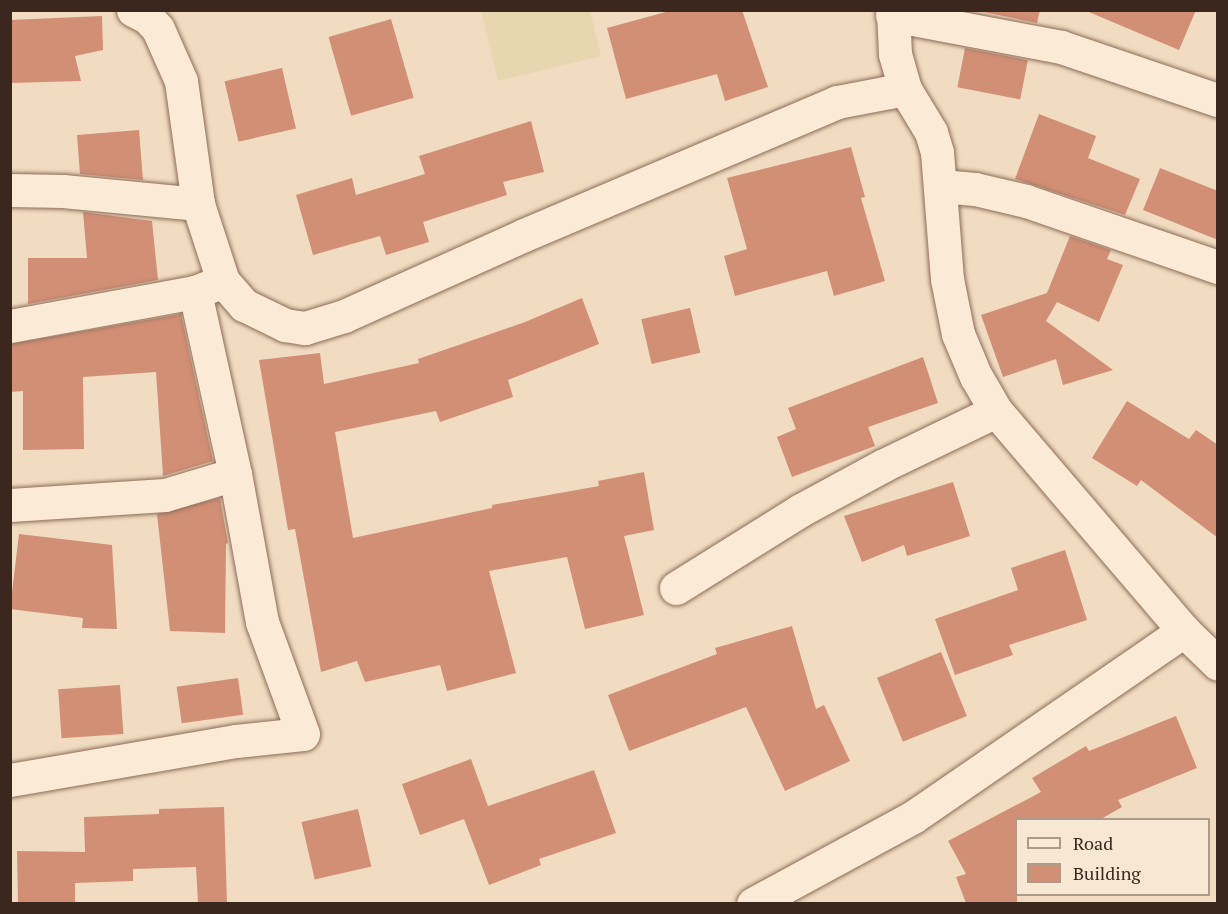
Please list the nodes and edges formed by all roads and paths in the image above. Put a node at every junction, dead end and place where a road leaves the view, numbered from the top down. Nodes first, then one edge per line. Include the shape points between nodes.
1 (133, 10) edge
2 (893, 13) edge
3 (904, 89) junction
4 (1218, 100) edge
5 (940, 186) junction
6 (10, 190) edge
7 (198, 204) junction
8 (1218, 267) edge
9 (209, 286) junction
10 (10, 326) edge
11 (996, 411) junction
12 (235, 474) junction
13 (10, 505) edge
14 (676, 588) dead end
15 (1184, 631) junction
16 (1218, 664) edge
17 (10, 780) edge
18 (753, 903) edge

1 - 7 street via 158,29 181,81
2 - 3 street via 895,54
2 - 4 street via 1061,47
3 - 5 street via 931,132
3 - 9 street via 837,102 344,316 305,328 285,325
5 - 8 street via 975,189 1026,201
5 - 11 street via 947,279 958,334
6 - 7 street
7 - 9 street
9 - 10 street
9 - 12 street
11 - 14 street via 800,511
11 - 15 street
12 - 13 street via 165,495
12 - 17 street via 262,622 303,734 236,741
15 - 16 street
15 - 18 street via 913,817

